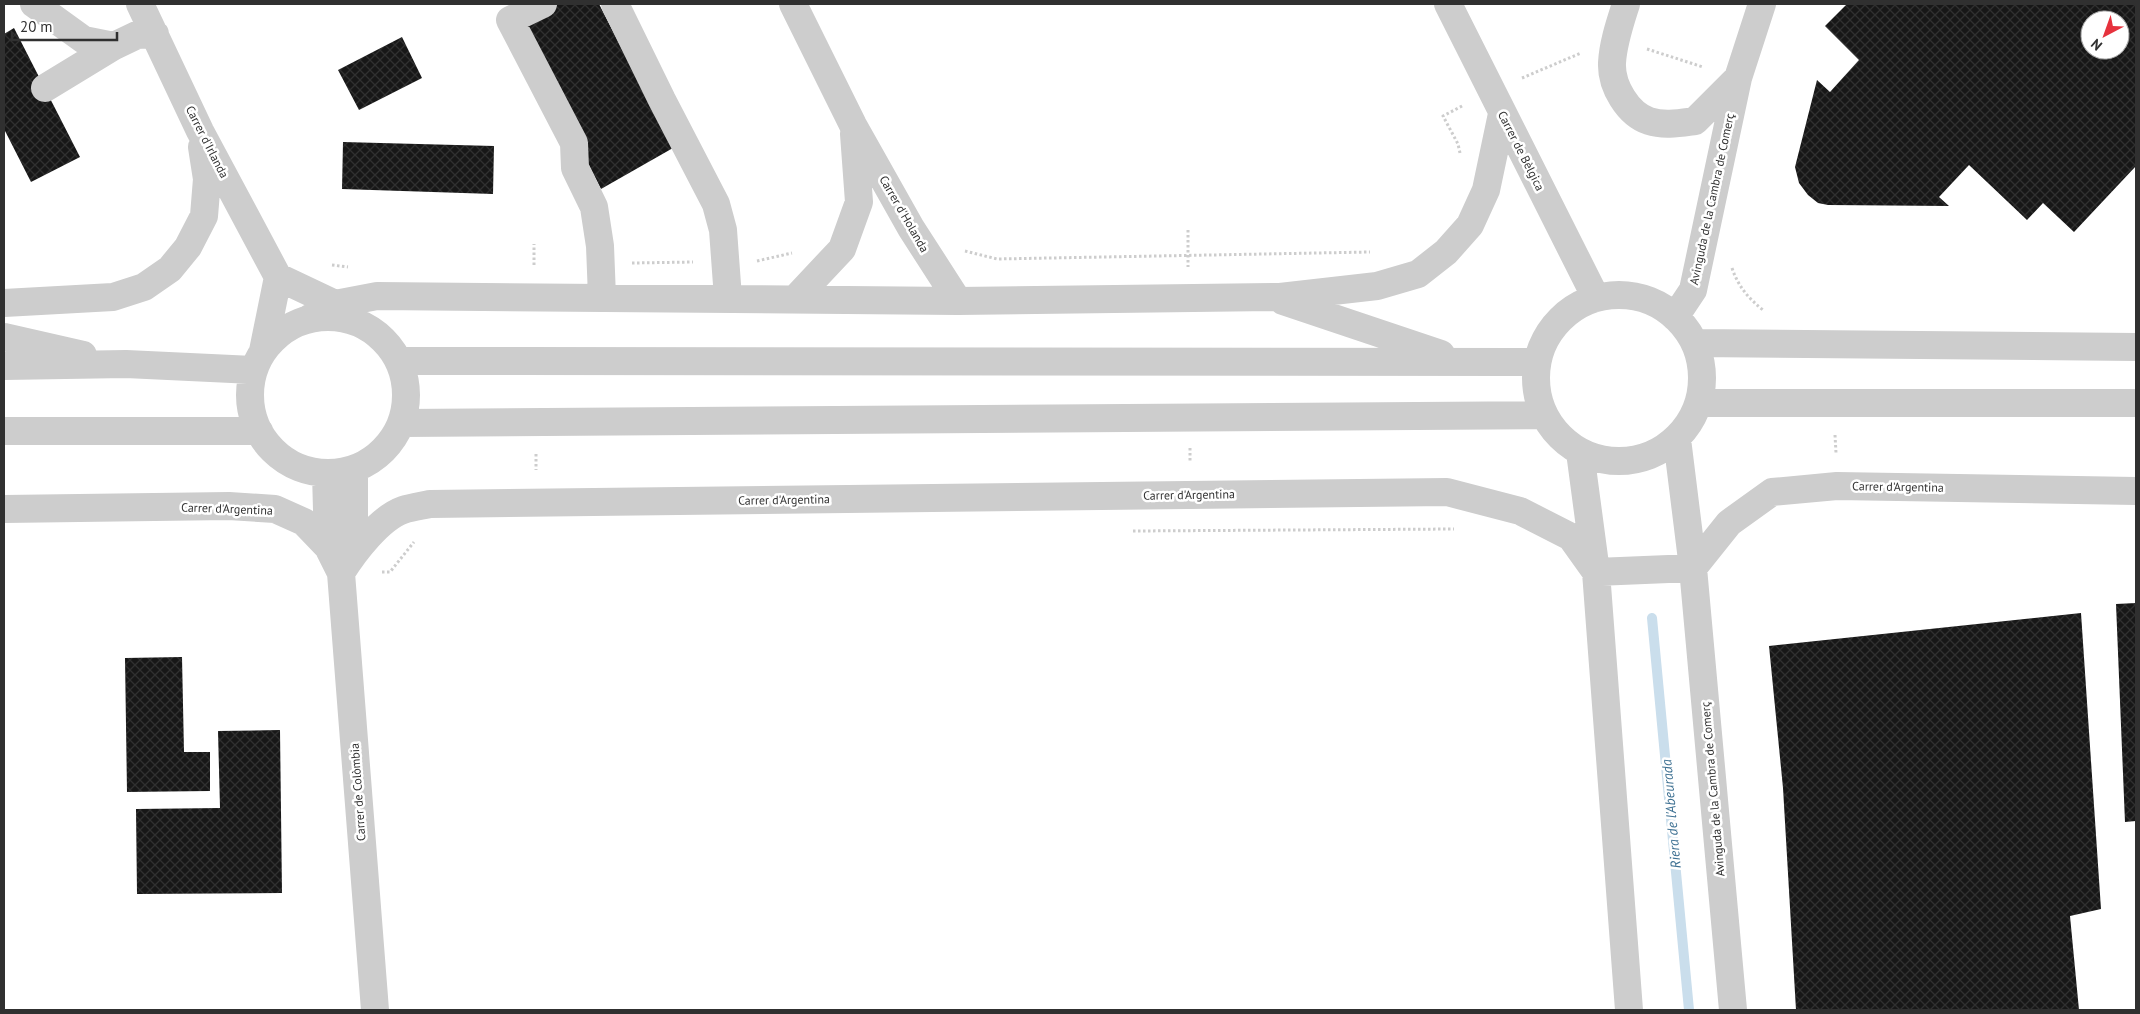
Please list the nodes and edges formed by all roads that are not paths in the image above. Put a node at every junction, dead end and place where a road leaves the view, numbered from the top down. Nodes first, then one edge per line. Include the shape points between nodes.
1 (34, 4) edge
2 (140, 4) edge
3 (543, 4) edge
4 (615, 4) edge
5 (793, 4) edge
6 (1448, 4) edge
7 (1626, 4) edge
8 (1762, 4) edge
9 (155, 34) junction
10 (114, 46) junction
11 (1738, 78) junction
12 (45, 88) dead end
13 (1502, 114) junction
14 (853, 125) junction
15 (200, 131) junction
16 (278, 277) junction
17 (602, 297) junction
18 (1272, 297) junction
19 (728, 298) junction
20 (795, 298) junction
21 (1596, 298) junction
22 (958, 301) junction
23 (4, 303) edge
24 (336, 304) junction
25 (1675, 317) junction
26 (310, 318) junction
27 (362, 324) junction
28 (4, 337) edge
29 (1695, 343) junction
30 (2136, 347) edge
31 (258, 360) junction
32 (400, 361) junction
33 (1464, 361) junction
34 (1537, 362) junction
35 (126, 364) junction
36 (4, 366) edge
37 (1699, 403) junction
38 (2136, 403) edge
39 (1544, 415) junction
40 (402, 423) junction
41 (4, 431) edge
42 (259, 431) junction
43 (1677, 438) junction
44 (1580, 452) junction
45 (354, 469) junction
46 (326, 473) junction
47 (2136, 491) edge
48 (4, 509) edge
49 (328, 547) junction
50 (348, 562) junction
51 (1692, 568) junction
52 (1596, 572) junction
53 (375, 1010) edge
54 (1629, 1010) edge
55 (1733, 1010) edge

1 - 10 street via 84,40
2 - 9 street, Carrer d'Irlanda
3 - 17 street via 510,20 574,143 574,168 594,207
4 - 19 street via 716,204 723,230
5 - 14 street, Carrer d'Holanda
6 - 13 street, Carrer de Bèlgica
7 - 11 street, Avinguda de la Cambra de Comerç via 1612,66 1620,94 1629,109 1648,121 1666,124 1695,121
8 - 11 street, Avinguda de la Cambra de Comerç
9 - 10 street via 137,34
9 - 15 street, Carrer d'Irlanda
10 - 12 street
11 - 25 street, Avinguda de la Cambra de Comerç via 1693,290
13 - 18 street via 1486,190 1470,225 1446,252 1418,274 1376,286
13 - 21 street, Carrer de Bèlgica
14 - 20 street, Carrer d'Holanda via 859,202 842,249
14 - 22 street, Carrer d'Holanda via 911,228
15 - 16 street, Carrer d'Irlanda
15 - 23 street via 207,179 204,216 188,247 170,269 144,287 113,297
16 - 24 street
16 - 31 street
17 - 19 street
17 - 24 street via 377,296
18 - 22 street
18 - 33 street
19 - 20 street
20 - 22 street
21 - 25 street via 1618,294 1649,300
21 - 34 street via 1575,307 1558,322 1545,340
24 - 26 street
24 - 27 street
25 - 29 street
26 - 27 street via 337,317
26 - 31 street via 275,336
27 - 32 street via 384,339
28 - 35 street
29 - 30 street
29 - 37 street via 1702,373
31 - 35 street
31 - 42 street via 249,390 251,412
32 - 33 street
32 - 40 street via 406,381 407,402
33 - 34 street
34 - 39 street via 1536,389
35 - 36 street
37 - 38 street
37 - 43 street
39 - 40 street
39 - 44 street via 1553,430
40 - 45 street via 391,443
41 - 42 street
42 - 46 street via 270,448 286,462 305,470
43 - 44 street via 1647,457 1613,461
43 - 51 street, Avinguda de la Cambra de Comerç
44 - 52 street
45 - 46 street
45 - 50 street, Carrer de Colòmbia
46 - 49 street
47 - 51 street, Carrer d'Argentina via 1837,486 1772,492 1729,523
48 - 49 street, Carrer d'Argentina via 229,506 275,509 304,522
49 - 50 street, Carrer d'Argentina
50 - 52 street, Carrer d'Argentina via 376,528 401,510 430,504 1447,492 1520,511 1571,537
50 - 53 street, Carrer de Colòmbia
51 - 52 street
51 - 55 street, Avinguda de la Cambra de Comerç
52 - 54 street

